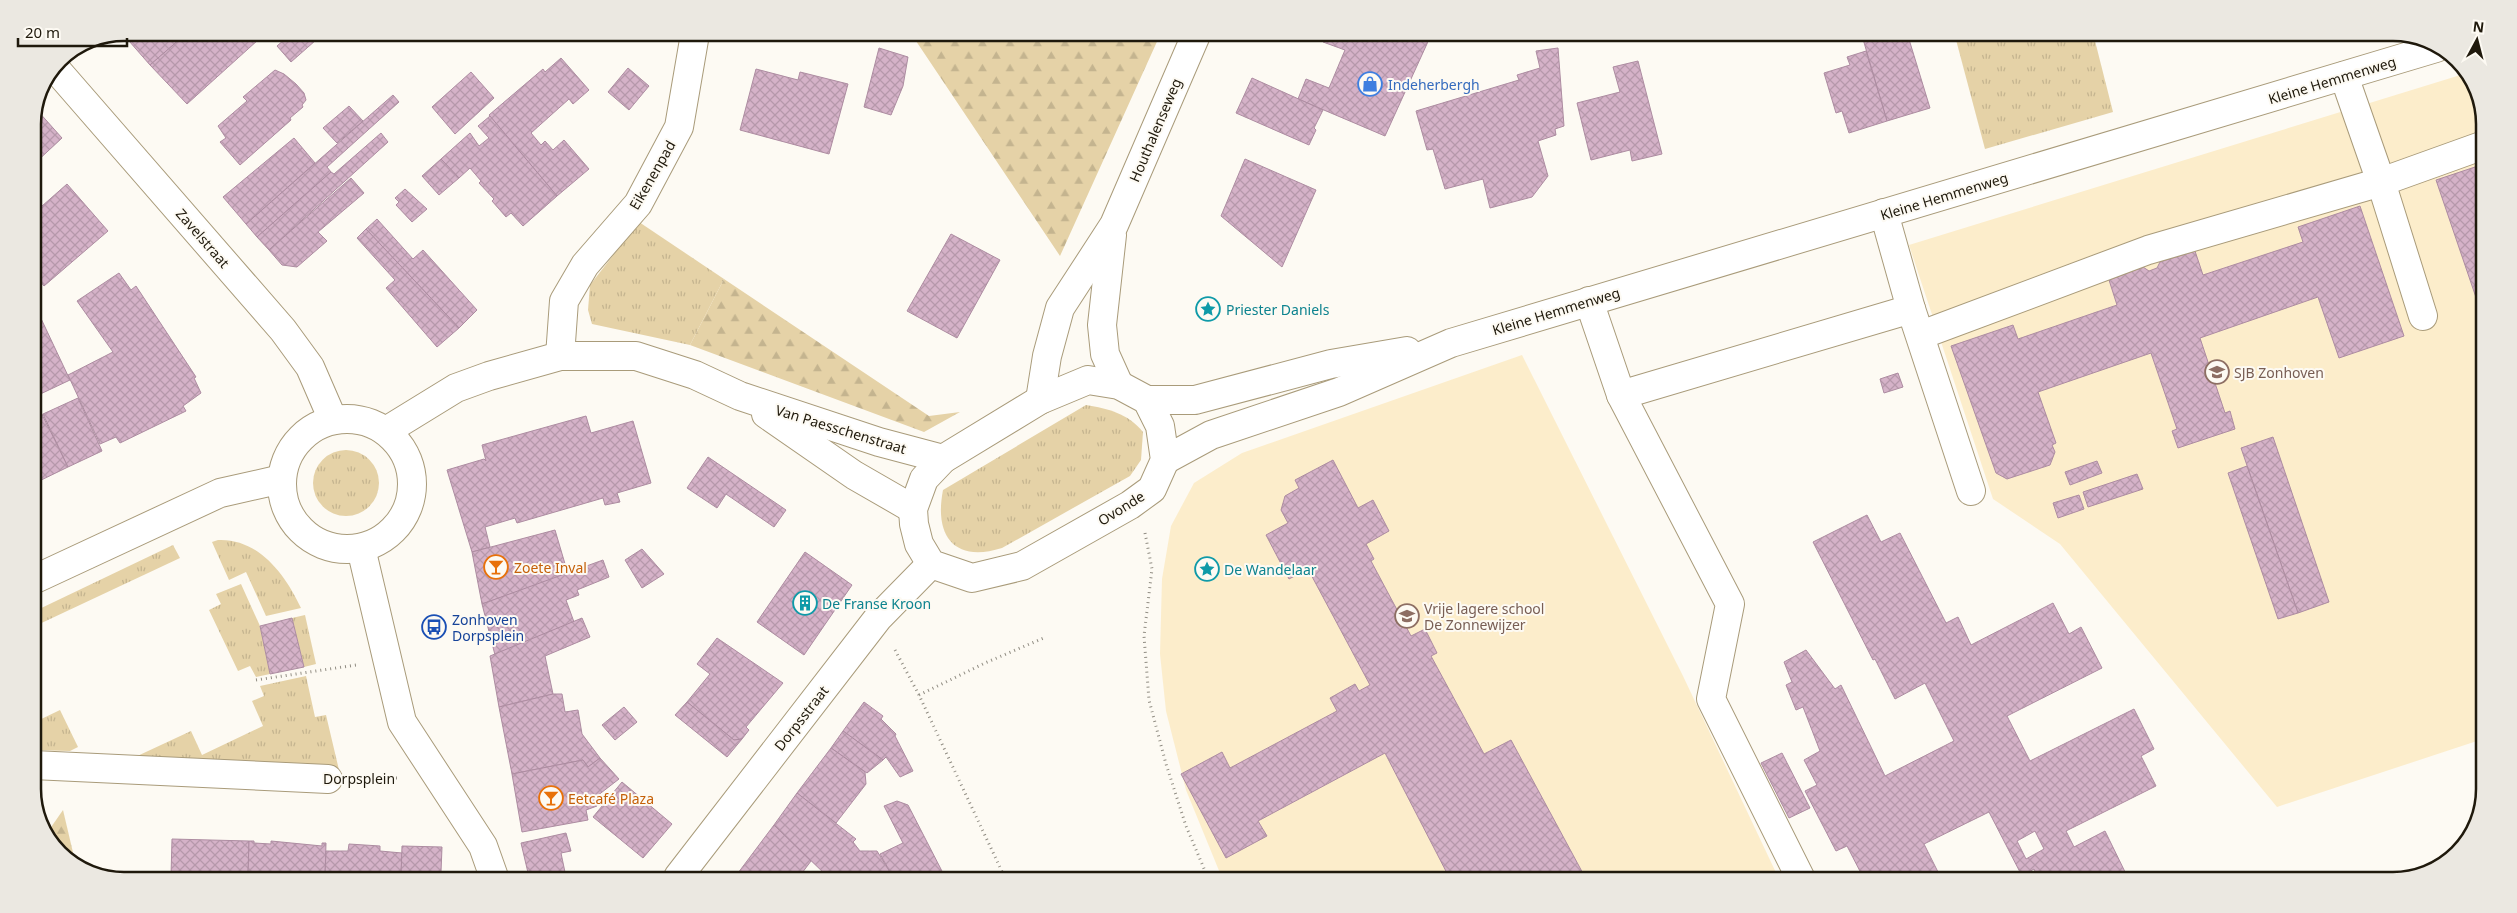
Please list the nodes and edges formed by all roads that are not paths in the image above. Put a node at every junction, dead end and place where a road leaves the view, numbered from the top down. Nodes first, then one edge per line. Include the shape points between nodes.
1 (694, 41) edge
2 (1193, 41) edge
3 (2429, 50) edge
4 (59, 73) edge
5 (2344, 76) junction
6 (2476, 148) edge
7 (2381, 182) junction
8 (1884, 213) junction
9 (1114, 225) junction
10 (1589, 301) junction
11 (1912, 309) junction
12 (2423, 316) dead end
13 (1921, 335) junction
14 (1451, 343) junction
15 (560, 356) junction
16 (1119, 385) junction
17 (740, 396) junction
18 (1621, 396) junction
19 (1040, 400) junction
20 (1147, 400) junction
21 (333, 420) junction
22 (386, 430) junction
23 (943, 459) junction
24 (1165, 460) junction
25 (282, 479) junction
26 (1971, 491) dead end
27 (913, 509) junction
28 (361, 548) junction
29 (931, 564) junction
30 (41, 576) edge
31 (41, 765) edge
32 (328, 779) road end
33 (493, 872) edge
34 (682, 872) edge
35 (1798, 872) edge

1 - 15 street, Eikenenpad via 679,127 638,204 585,265 564,301
2 - 9 street, Houthalenseweg
3 - 5 street, Kleine Hemmenweg
4 - 21 street, Zavelstraat via 283,330 310,367
5 - 7 street
5 - 8 street, Kleine Hemmenweg
6 - 7 street
7 - 12 street
7 - 13 street via 2148,250
8 - 10 street, Kleine Hemmenweg
8 - 11 street
9 - 16 street, Houthalenseweg via 1102,325 1105,354
9 - 19 street, Houthalenseweg via 1060,308 1046,356
10 - 14 street, Kleine Hemmenweg
10 - 18 street
11 - 13 street
11 - 18 street
13 - 26 street
14 - 20 street, Kleine Hemmenweg via 1331,364 1195,400
14 - 24 street, Kleine Hemmenweg via 1338,392 1211,434
15 - 17 street, Van Paesschenstraat via 636,356 695,376
15 - 22 street, Van Paesschenstraat via 456,388
16 - 19 street via 1088,380
16 - 20 street
17 - 23 street, Van Paesschenstraat via 879,442
17 - 27 street, Van Paesschenstraat via 854,475
18 - 35 street via 1730,604 1711,699
19 - 23 street
20 - 24 street via 1160,426
21 - 22 street via 356,420
21 - 25 street via 318,424 298,440 291,450
22 - 28 street via 399,443 410,464 411,499 396,528 385,538
23 - 27 street via 924,480
24 - 29 street, Ovonde via 1152,488 1130,505 1022,566 972,578
25 - 28 street via 285,504 297,527 306,536 329,547 344,550
25 - 30 street via 220,493
27 - 29 street via 919,544
28 - 33 street via 402,722 483,846
29 - 34 street, Dorpsstraat via 878,618
31 - 32 street, Dorpsplein

